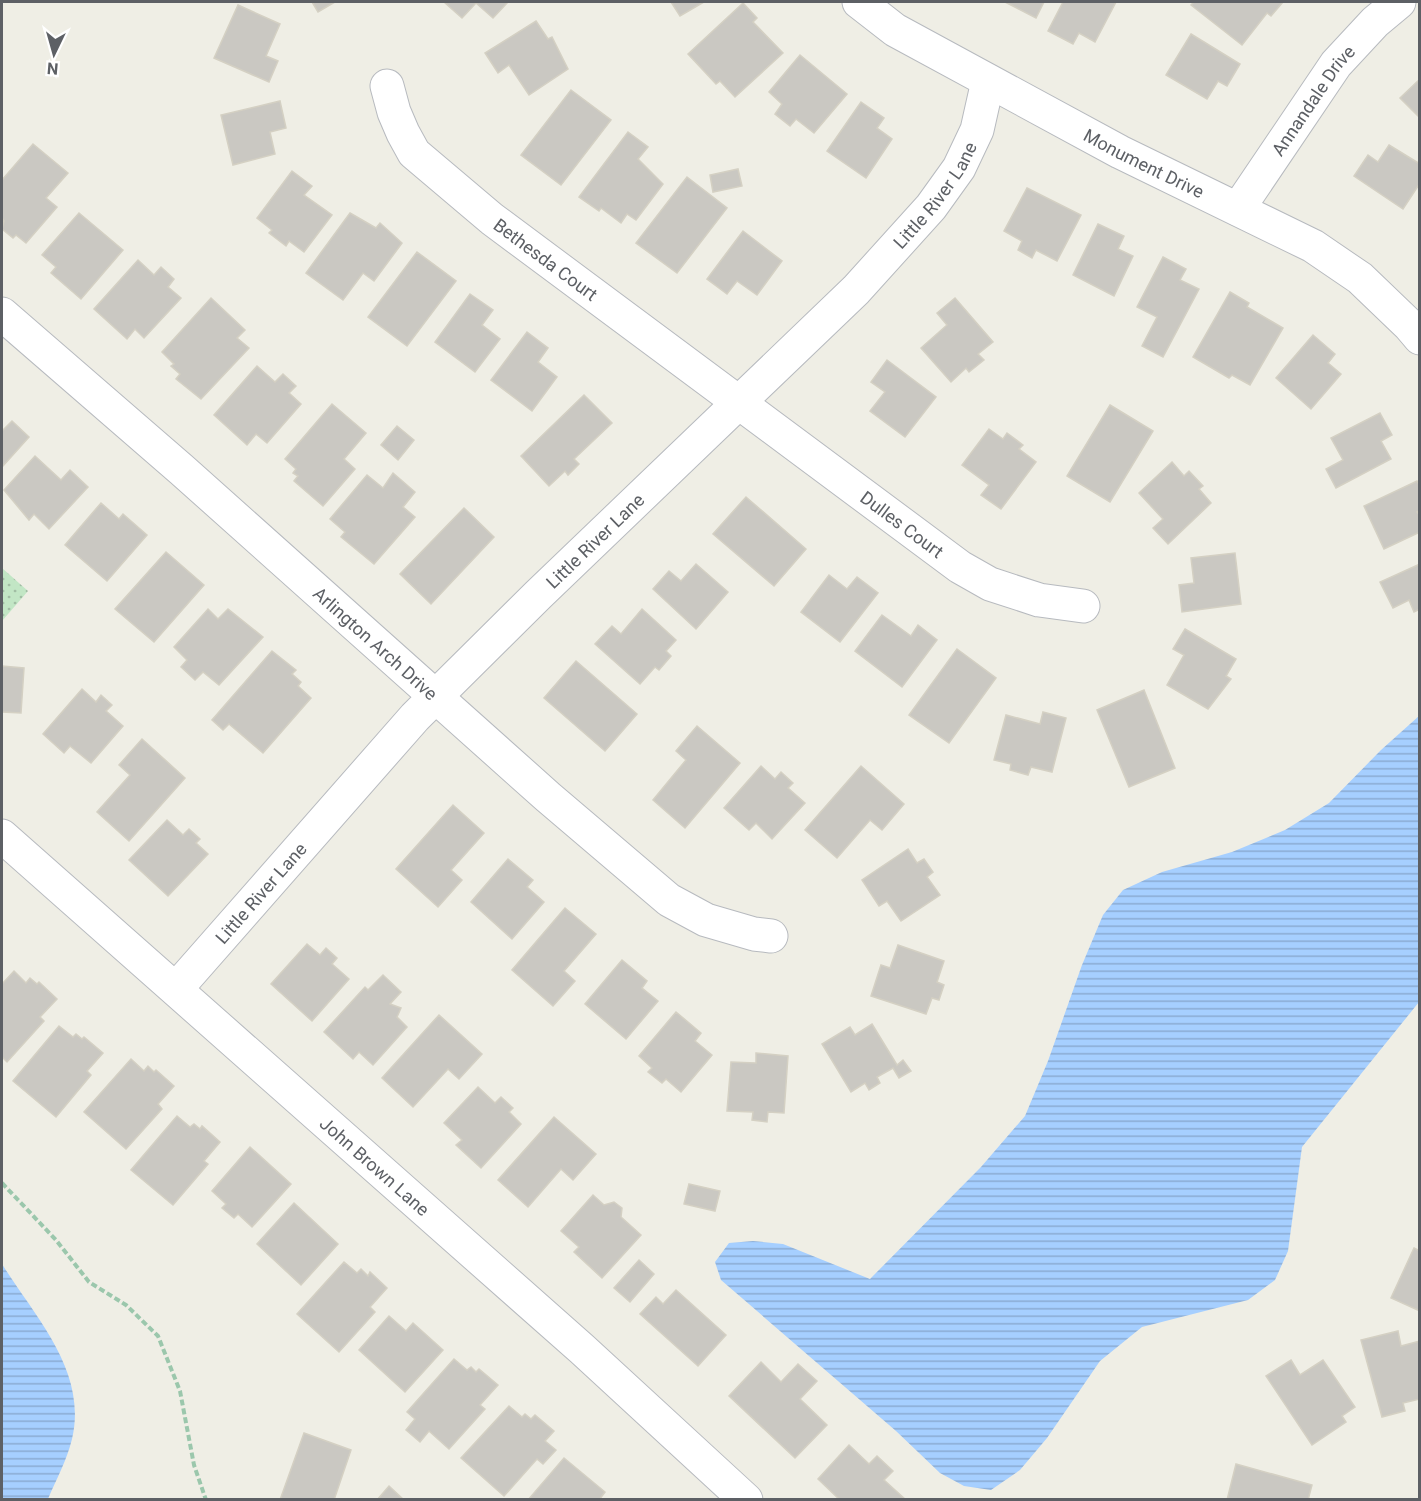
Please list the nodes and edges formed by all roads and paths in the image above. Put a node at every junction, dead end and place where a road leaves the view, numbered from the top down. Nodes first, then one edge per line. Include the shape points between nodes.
1 (859, 2) edge
2 (1399, 2) edge
3 (988, 81) junction
4 (387, 86) dead end
5 (1238, 209) junction
6 (2, 314) edge
7 (1419, 338) edge
8 (739, 403) junction
9 (1083, 606) dead end
10 (436, 697) junction
11 (2, 836) edge
12 (771, 936) dead end
13 (176, 989) junction
14 (2, 1183) edge
15 (206, 1500) edge
16 (746, 1500) edge

1 - 3 street, Monument Drive via 895,30
2 - 5 street, Annandale Drive via 1336,64
3 - 5 street, Monument Drive via 1120,152
3 - 8 street, Little River Lane via 977,130 959,168 931,207 856,290
4 - 8 street, Bethesda Court via 394,112 414,153 492,219
5 - 7 street, Monument Drive via 1313,246 1360,278
6 - 10 street, Arlington Arch Drive
8 - 9 street, Dulles Court via 960,567 990,584 1039,600
8 - 10 street, Little River Lane
10 - 12 street, Arlington Arch Drive via 669,900 706,920
10 - 13 street, Little River Lane
11 - 13 street, John Brown Lane
13 - 16 street, John Brown Lane
14 - 15 path via 89,1282 126,1305 158,1336 180,1391 194,1465

